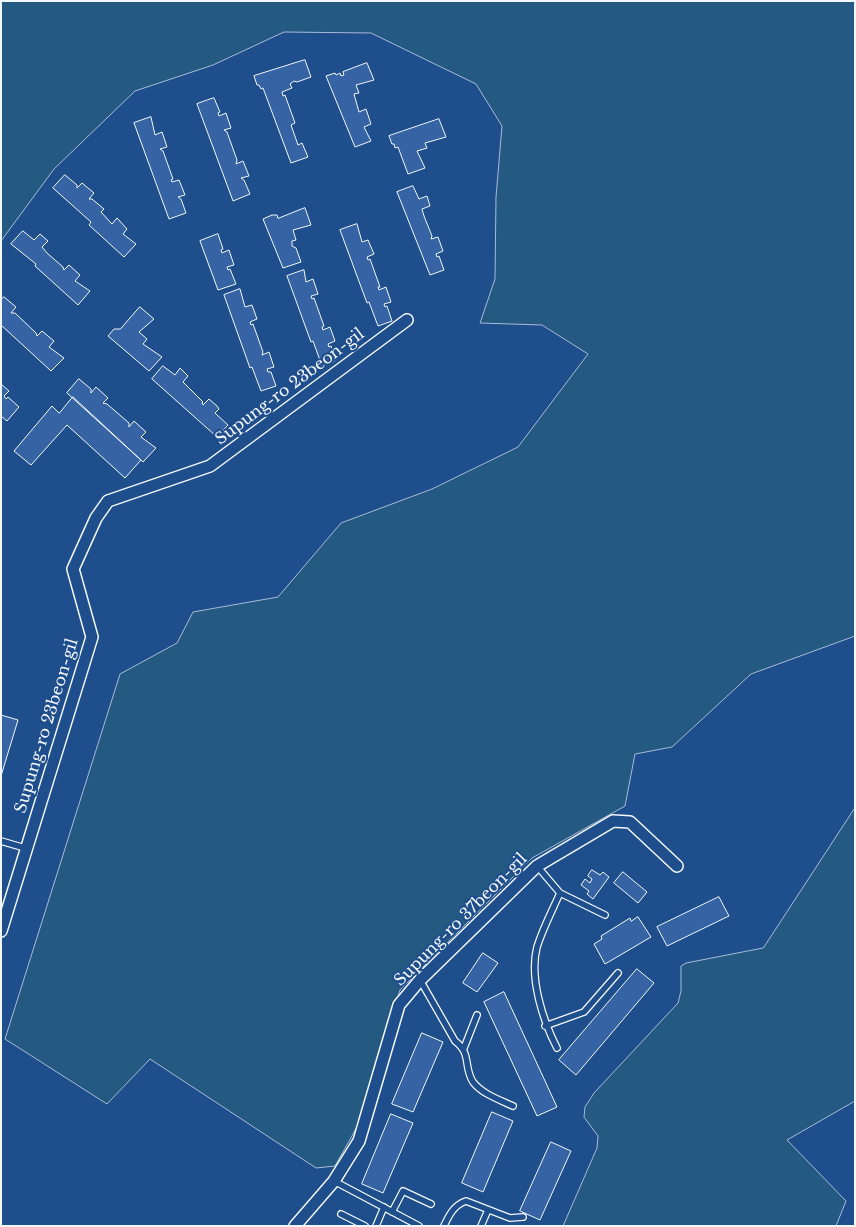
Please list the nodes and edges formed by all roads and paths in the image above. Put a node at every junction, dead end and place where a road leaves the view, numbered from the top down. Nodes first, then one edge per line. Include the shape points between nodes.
1 (407, 320) dead end
2 (1, 841) edge
3 (25, 848) junction
4 (537, 866) junction
5 (677, 866) dead end
6 (560, 893) junction
7 (604, 915) dead end
8 (1, 931) edge
9 (618, 973) dead end
10 (420, 980) junction
11 (477, 1015) dead end
12 (545, 1026) junction
13 (464, 1048) junction
14 (557, 1048) dead end
15 (513, 1106) dead end
16 (334, 1181) junction
17 (431, 1204) dead end
18 (384, 1207) junction
19 (488, 1210) junction
20 (392, 1212) junction
21 (342, 1214) dead end
22 (523, 1217) dead end
23 (295, 1226) edge
24 (365, 1226) edge
25 (376, 1226) edge
26 (419, 1226) edge
27 (444, 1226) edge
28 (481, 1226) edge

1 - 3 street, Supung-ro 23beon-gil via 210,466 108,501 96,518 73,568 92,637
2 - 3 lane
3 - 8 street, Supung-ro 23beon-gil
4 - 5 street, Supung-ro 37beon-gil via 613,820 630,822
4 - 6 lane
4 - 10 street, Supung-ro 37beon-gil
6 - 7 lane
6 - 12 lane via 537,948 538,995
9 - 12 lane via 584,1012
10 - 13 lane via 455,1040
10 - 16 street, Supung-ro 37beon-gil via 399,1005 361,1134
11 - 13 lane
12 - 14 lane
13 - 15 lane via 474,1082 490,1095
16 - 18 lane
16 - 23 street, Supung-ro 37beon-gil
17 - 20 lane via 403,1191
18 - 20 lane
18 - 25 lane
19 - 22 lane via 510,1218
19 - 27 lane via 466,1201 453,1210
19 - 28 lane
20 - 26 lane
21 - 24 lane

